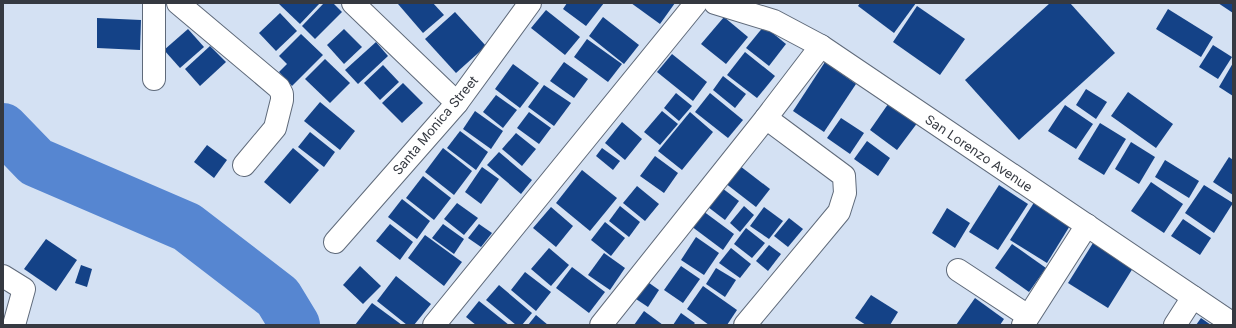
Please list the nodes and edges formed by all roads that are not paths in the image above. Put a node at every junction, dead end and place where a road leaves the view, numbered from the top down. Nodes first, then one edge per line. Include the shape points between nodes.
1 (154, 3) edge
2 (178, 3) edge
3 (353, 3) edge
4 (696, 3) edge
5 (714, 3) edge
6 (528, 4) edge
7 (821, 46) junction
8 (154, 79) dead end
9 (457, 103) junction
10 (766, 118) junction
11 (244, 165) dead end
12 (1087, 225) junction
13 (335, 242) dead end
14 (958, 270) dead end
15 (3, 276) edge
16 (1193, 297) junction
17 (1025, 321) edge
18 (1233, 324) edge
19 (14, 325) edge
20 (434, 325) edge
21 (601, 325) edge
22 (745, 325) edge
23 (1175, 325) edge

1 - 8 street
2 - 11 street via 279,88 282,94 274,128
3 - 9 street
4 - 20 street
5 - 7 street, San Lorenzo Avenue via 774,21
6 - 9 street, Santa Monica Street
7 - 10 street
7 - 12 street, San Lorenzo Avenue
9 - 13 street, Santa Monica Street
10 - 21 street
10 - 22 street via 844,176 844,193 839,212
12 - 16 street, San Lorenzo Avenue
12 - 17 street
14 - 17 street
15 - 19 street via 24,289
16 - 18 street, San Lorenzo Avenue
16 - 23 street

